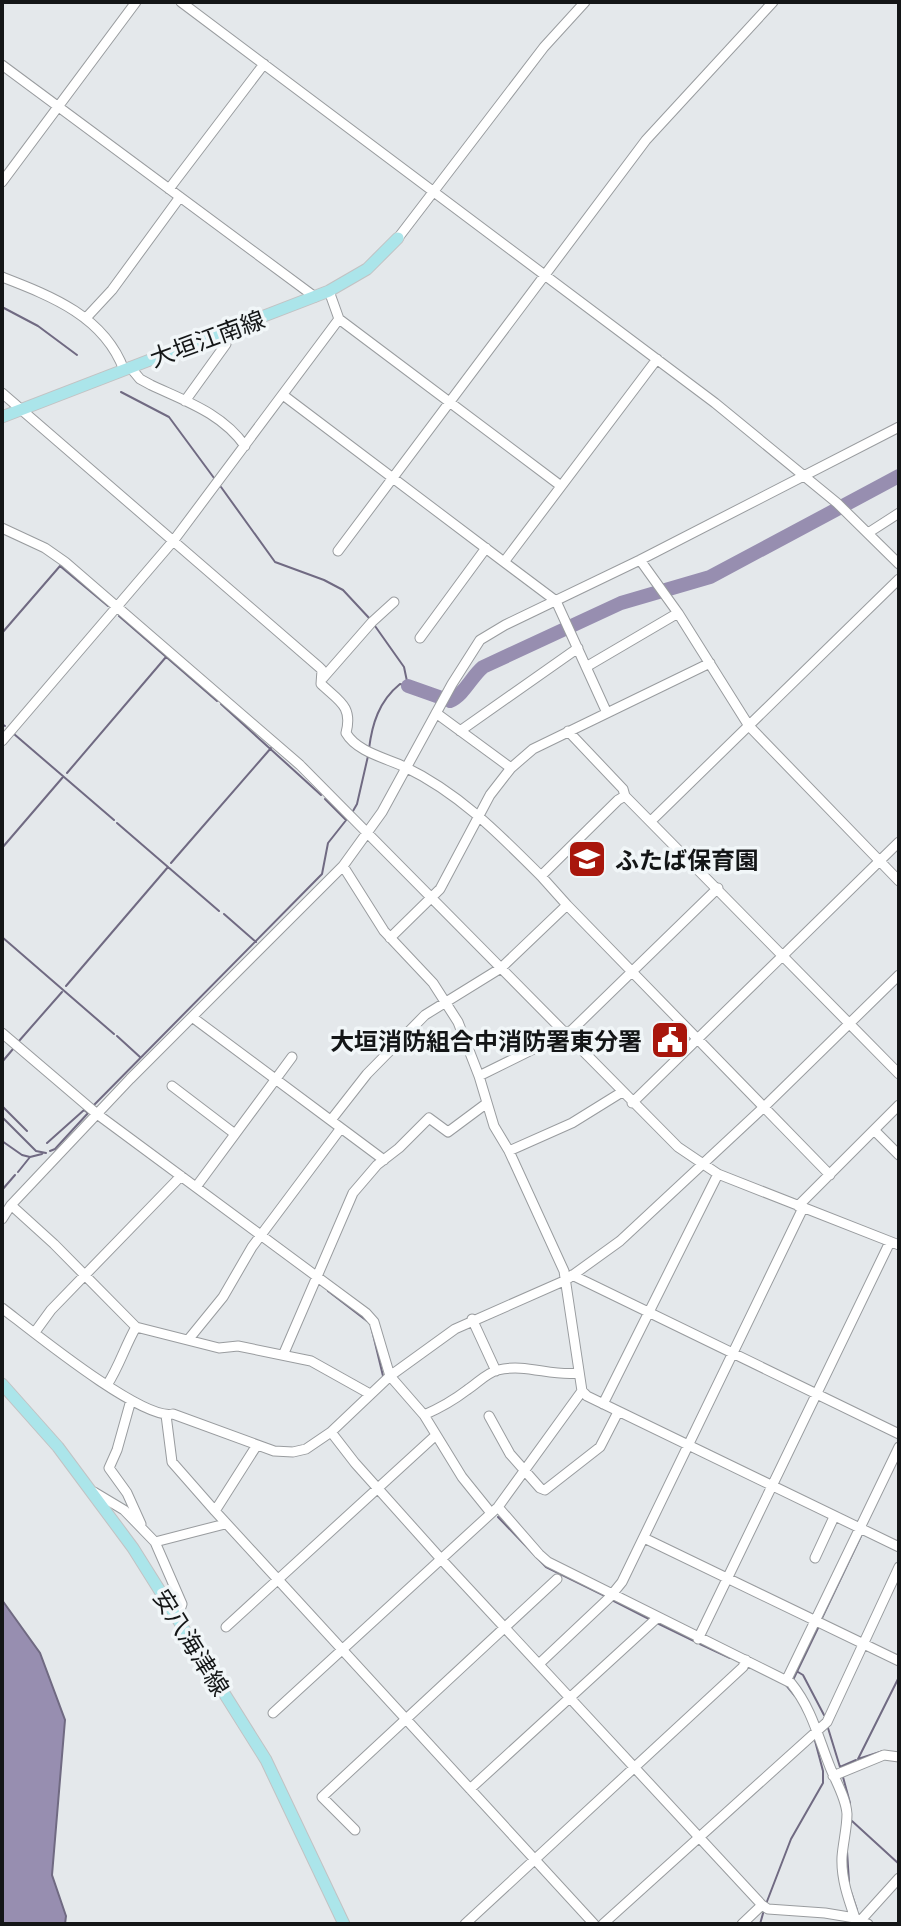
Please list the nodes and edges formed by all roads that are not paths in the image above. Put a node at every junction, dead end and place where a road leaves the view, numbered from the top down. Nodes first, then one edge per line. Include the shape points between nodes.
1 (136, 2) edge
2 (181, 2) edge
3 (585, 2) edge
4 (773, 2) edge
5 (264, 64) junction
6 (2, 65) edge
7 (58, 107) junction
8 (2, 182) edge
9 (169, 189) junction
10 (434, 193) junction
11 (180, 197) junction
12 (398, 238) joint
13 (546, 274) junction
14 (2, 277) edge
15 (329, 291) junction
16 (315, 297) junction
17 (86, 318) junction
18 (339, 319) junction
19 (221, 333) junction
20 (657, 359) junction
21 (127, 368) junction
22 (2, 393) edge
23 (283, 395) junction
24 (185, 401) junction
25 (451, 401) junction
26 (21, 409) junction
27 (2, 417) edge
28 (899, 427) edge
29 (245, 446) junction
30 (805, 476) junction
31 (393, 478) junction
32 (561, 486) junction
33 (899, 513) edge
34 (2, 528) edge
35 (868, 533) junction
36 (174, 540) junction
37 (486, 548) junction
38 (338, 551) dead end
39 (640, 560) junction
40 (504, 562) junction
41 (899, 564) edge
42 (899, 579) edge
43 (556, 601) junction
44 (394, 602) dead end
45 (117, 607) junction
46 (678, 613) junction
47 (420, 638) dead end
48 (578, 648) junction
49 (710, 663) junction
50 (586, 667) junction
51 (322, 679) junction
52 (436, 713) junction
53 (607, 713) junction
54 (749, 726) junction
55 (460, 731) junction
56 (568, 731) junction
57 (2, 741) edge
58 (406, 768) junction
59 (511, 768) junction
60 (625, 796) junction
61 (479, 814) junction
62 (651, 821) junction
63 (369, 833) junction
64 (899, 842) edge
65 (880, 861) junction
66 (343, 866) junction
67 (541, 876) junction
68 (899, 881) edge
69 (718, 888) junction
70 (432, 898) junction
71 (567, 905) junction
72 (390, 938) junction
73 (783, 955) junction
74 (501, 968) junction
75 (632, 971) junction
76 (899, 975) edge
77 (446, 1002) junction
78 (192, 1017) junction
79 (850, 1023) junction
80 (2, 1033) edge
81 (565, 1034) junction
82 (698, 1038) junction
83 (292, 1057) dead end
84 (899, 1074) edge
85 (479, 1076) junction
86 (276, 1079) junction
87 (172, 1086) dead end
88 (622, 1092) junction
89 (487, 1103) junction
90 (632, 1103) junction
91 (899, 1105) edge
92 (765, 1106) junction
93 (97, 1114) junction
94 (331, 1120) junction
95 (341, 1128) junction
96 (874, 1130) junction
97 (235, 1134) junction
98 (509, 1151) junction
99 (899, 1155) edge
100 (384, 1160) junction
101 (703, 1166) junction
102 (718, 1174) junction
103 (830, 1175) junction
104 (181, 1176) junction
105 (196, 1187) junction
106 (11, 1205) junction
107 (800, 1207) junction
108 (2, 1219) edge
109 (261, 1235) junction
110 (896, 1242) edge
111 (85, 1275) junction
112 (569, 1277) junction
113 (318, 1278) junction
114 (2, 1308) edge
115 (648, 1313) junction
116 (472, 1319) junction
117 (136, 1327) junction
118 (35, 1332) junction
119 (188, 1340) junction
120 (284, 1353) junction
121 (733, 1353) junction
122 (496, 1371) junction
123 (579, 1373) junction
124 (390, 1376) junction
125 (2, 1384) edge
126 (107, 1385) junction
127 (582, 1391) junction
128 (370, 1394) junction
129 (817, 1394) junction
130 (131, 1400) junction
131 (603, 1404) junction
132 (618, 1412) junction
133 (166, 1415) junction
134 (424, 1415) junction
135 (489, 1416) dead end
136 (331, 1432) junction
137 (899, 1434) edge
138 (436, 1435) junction
139 (257, 1445) junction
140 (688, 1446) junction
141 (899, 1447) edge
142 (524, 1471) junction
143 (772, 1486) junction
144 (377, 1488) junction
145 (92, 1491) junction
146 (495, 1510) junction
147 (215, 1511) junction
148 (834, 1517) junction
149 (225, 1524) junction
150 (862, 1530) junction
151 (644, 1538) junction
152 (151, 1539) junction
153 (899, 1547) edge
154 (815, 1558) dead end
155 (441, 1559) junction
156 (899, 1567) edge
157 (557, 1579) dead end
158 (727, 1579) junction
159 (277, 1581) junction
160 (612, 1595) junction
161 (657, 1618) junction
162 (177, 1619) junction
163 (815, 1621) junction
164 (226, 1627) dead end
165 (505, 1627) junction
166 (698, 1639) junction
167 (862, 1644) junction
168 (342, 1651) junction
169 (746, 1660) junction
170 (899, 1661) edge
171 (539, 1664) junction
172 (787, 1679) junction
173 (570, 1699) junction
174 (273, 1713) dead end
175 (406, 1720) junction
176 (818, 1728) junction
177 (899, 1757) edge
178 (634, 1766) junction
179 (833, 1776) junction
180 (470, 1789) junction
181 (355, 1830) dead end
182 (698, 1837) junction
183 (535, 1859) junction
184 (899, 1878) edge
185 (762, 1905) junction
186 (860, 1921) edge
187 (344, 1924) edge
188 (465, 1924) edge
189 (594, 1924) edge
190 (603, 1924) edge
191 (742, 1924) edge

1 - 7 street
2 - 5 street
3 - 10 street via 544,47
4 - 13 street via 646,140
5 - 9 street
5 - 10 street
6 - 7 street
7 - 8 street
7 - 9 street
9 - 11 street
10 - 12 street
10 - 13 street
11 - 16 street
11 - 17 street
12 - 15 main road, 大垣江南線 via 367,269
13 - 20 street
13 - 25 street
14 - 17 street
15 - 16 main road, 大垣江南線
15 - 18 street
16 - 19 main road, 大垣江南線
17 - 21 street
18 - 23 street
18 - 25 street
19 - 21 main road, 大垣江南線
19 - 24 street via 226,344
20 - 30 street
20 - 32 street
21 - 24 street
21 - 26 main road, 大垣江南線
22 - 26 street
23 - 29 street
23 - 31 street
24 - 29 street via 217,416
25 - 31 street
25 - 32 street
26 - 27 main road, 大垣江南線
26 - 36 street
28 - 30 street
29 - 36 street
30 - 35 street
30 - 39 street
31 - 37 street
31 - 38 street
32 - 40 street
33 - 35 street
34 - 45 street via 45,548
35 - 41 street
36 - 45 street
36 - 51 street via 319,667
37 - 40 street
37 - 47 street
39 - 43 street
39 - 46 street
40 - 43 street
42 - 54 street
43 - 48 street
43 - 52 street via 480,640
44 - 51 street
45 - 57 street
45 - 63 street via 300,765
46 - 49 street
46 - 50 street
48 - 50 street
48 - 55 street
49 - 53 street
49 - 54 street
50 - 53 street
51 - 58 street via 348,710 349,738
52 - 55 street
52 - 58 street
53 - 56 street
54 - 62 street
54 - 65 street
55 - 59 street
56 - 59 street
56 - 60 street
58 - 61 street
58 - 63 street
59 - 61 street
60 - 62 street
60 - 67 street
61 - 67 street
61 - 70 street
62 - 69 street
63 - 66 street
63 - 70 street
64 - 65 street
65 - 68 street
65 - 73 street
66 - 72 street
66 - 78 street
67 - 71 street
69 - 73 street
69 - 75 street
70 - 72 street
70 - 74 street
71 - 74 street
71 - 75 street
72 - 77 street
73 - 79 street
73 - 82 street
74 - 77 street
74 - 81 street
75 - 81 street
75 - 82 street
76 - 79 street
77 - 85 street
77 - 94 street via 425,1015 380,1060
78 - 86 street
78 - 93 street
79 - 84 street
79 - 92 street
80 - 93 street
81 - 85 street
81 - 88 street
82 - 90 street
82 - 92 street
83 - 86 street
85 - 89 street
86 - 94 street
86 - 97 street
87 - 97 street
88 - 90 street
88 - 98 street via 572,1123
89 - 98 street
89 - 100 street via 448,1132 429,1118
90 - 101 street
91 - 96 street
92 - 101 street
92 - 103 street
93 - 104 street
93 - 106 street
94 - 95 street
95 - 100 street
95 - 109 street
96 - 99 street
96 - 103 street
97 - 105 street
98 - 112 street
100 - 113 street via 353,1193
101 - 102 street
101 - 112 street via 620,1241
102 - 107 street
102 - 115 street
103 - 107 street
104 - 105 street
104 - 111 street
105 - 109 street
106 - 108 street
106 - 111 street
107 - 110 street
107 - 121 street
109 - 113 street
109 - 119 street via 223,1297
110 - 129 street
111 - 117 street
111 - 118 street
112 - 115 street
112 - 116 street
112 - 123 street
113 - 120 street
113 - 124 street via 374,1322
114 - 118 street
115 - 121 street
115 - 131 street
116 - 122 street
116 - 124 street
117 - 119 street
117 - 126 street
118 - 126 street
119 - 120 street
120 - 128 street via 311,1361
121 - 129 street
121 - 140 street
122 - 123 street via 524,1367
122 - 134 street
123 - 127 street
124 - 128 street
124 - 134 street
125 - 145 main road, 安八海津線
126 - 130 street
127 - 131 street
127 - 142 street
128 - 136 street
129 - 137 street
129 - 143 street
130 - 133 street
130 - 152 street via 109,1468
131 - 132 street
132 - 140 street
132 - 142 street via 600,1447 551,1487 540,1488
133 - 139 street
133 - 147 street via 172,1462
134 - 138 street
135 - 142 street
136 - 139 street via 293,1452
136 - 144 street
138 - 144 street
138 - 146 street via 462,1477
139 - 147 street
140 - 143 street
140 - 151 street
141 - 150 street
142 - 146 street
143 - 148 street
143 - 158 street
144 - 155 street
144 - 159 street
145 - 152 street via 124,1510
145 - 162 main road, 安八海津線
146 - 155 street
146 - 160 street via 548,1562
147 - 149 street
148 - 150 street
148 - 154 street
149 - 152 street
149 - 159 street
150 - 153 street
150 - 163 street
151 - 158 street
151 - 160 street
152 - 162 street via 182,1604
155 - 165 street
155 - 168 street
156 - 167 street
157 - 165 street
158 - 163 street
158 - 166 street
159 - 164 street
159 - 168 street
160 - 161 street
160 - 171 street
161 - 166 street
161 - 173 street
162 - 187 main road, 安八海津線 via 266,1760
163 - 167 street
163 - 172 street
165 - 171 street
165 - 175 street
166 - 169 street
167 - 170 street
167 - 176 street via 827,1722
168 - 174 street
168 - 175 street
169 - 172 street
169 - 178 street
171 - 173 street
172 - 176 street
173 - 178 street
173 - 180 street
175 - 180 street
175 - 181 street via 322,1797
176 - 179 street
176 - 182 street
177 - 179 street via 884,1755
178 - 182 street
178 - 183 street
179 - 186 street via 847,1812 844,1886
180 - 183 street
182 - 185 street
182 - 190 street
183 - 188 street
183 - 189 street
184 - 186 street
185 - 186 street
185 - 191 street

